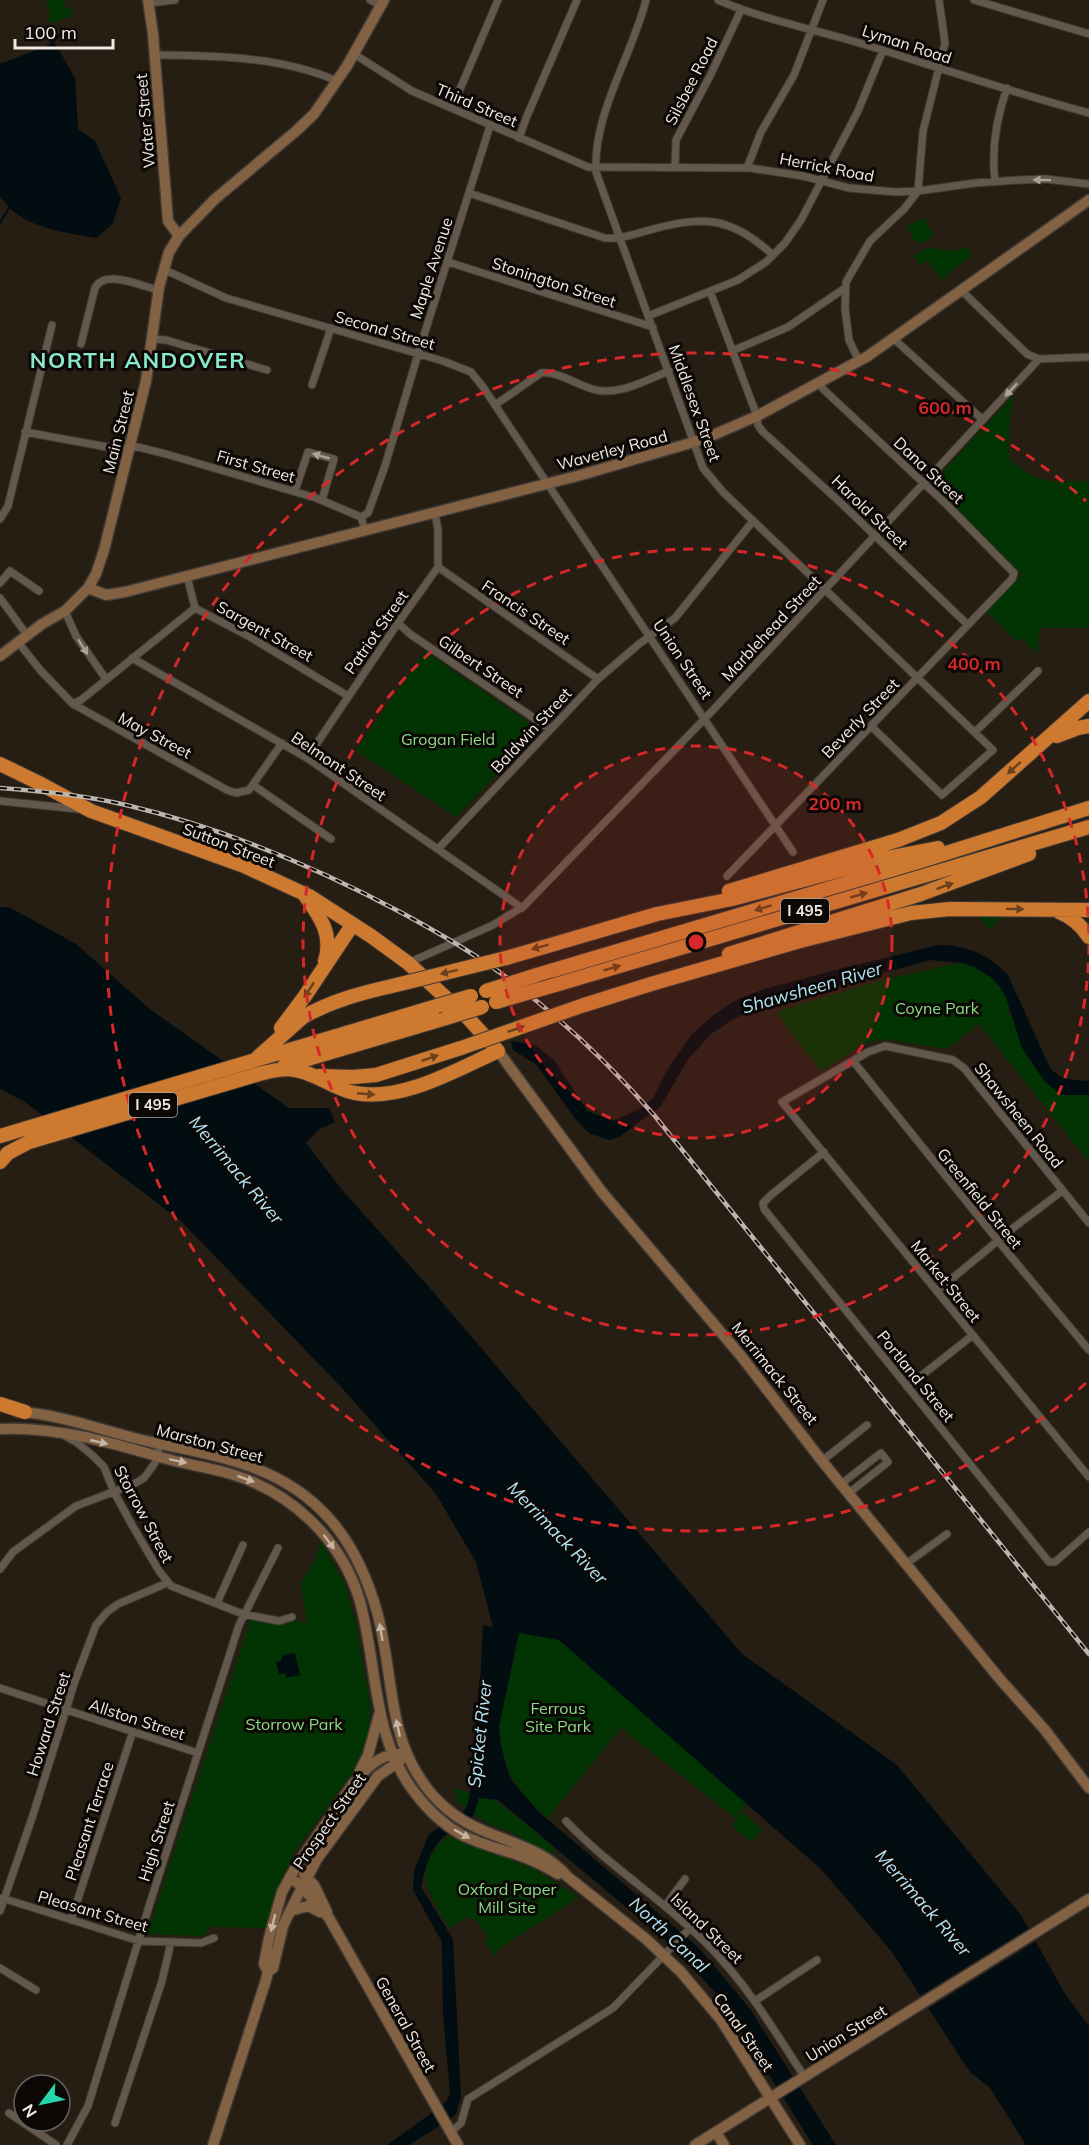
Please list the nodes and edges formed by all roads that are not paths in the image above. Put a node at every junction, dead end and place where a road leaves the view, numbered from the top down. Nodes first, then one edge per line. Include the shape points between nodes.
1 (175, 0) edge
2 (370, 0) edge
3 (498, 0) edge
4 (577, 0) edge
5 (646, 0) edge
6 (718, 0) edge
7 (823, 0) edge
8 (939, 0) edge
9 (974, 0) edge
10 (148, 2) edge
11 (382, 2) edge
12 (741, 10) junction
13 (813, 29) junction
14 (1089, 34) edge
15 (883, 50) junction
16 (354, 54) junction
17 (154, 55) junction
18 (939, 69) junction
19 (337, 81) junction
20 (1007, 88) junction
21 (452, 108) junction
22 (1089, 112) edge
23 (490, 126) junction
24 (519, 138) junction
25 (675, 166) junction
26 (596, 167) junction
27 (747, 168) junction
28 (821, 181) junction
29 (995, 181) junction
30 (1089, 184) edge
31 (918, 191) junction
32 (469, 193) junction
33 (1089, 200) edge
34 (179, 236) junction
35 (620, 239) junction
36 (773, 255) junction
37 (448, 262) junction
38 (163, 269) junction
39 (846, 288) junction
40 (159, 291) junction
41 (710, 291) junction
42 (962, 291) junction
43 (648, 316) junction
44 (52, 325) dead end
45 (653, 327) junction
46 (331, 328) junction
47 (153, 339) junction
48 (894, 339) junction
49 (81, 344) dead end
50 (732, 351) junction
51 (418, 354) junction
52 (1089, 357) edge
53 (1039, 359) junction
54 (859, 361) junction
55 (267, 370) dead end
56 (669, 371) junction
57 (820, 383) junction
58 (312, 386) dead end
59 (495, 405) junction
60 (757, 416) junction
61 (983, 420) junction
62 (26, 432) junction
63 (695, 442) junction
64 (128, 448) junction
65 (548, 483) junction
66 (924, 484) junction
67 (295, 491) junction
68 (322, 500) junction
69 (435, 513) junction
70 (361, 517) junction
71 (0, 519) edge
72 (753, 521) junction
73 (364, 530) junction
74 (875, 536) junction
75 (438, 567) junction
76 (187, 576) junction
77 (1012, 579) joint
78 (0, 583) edge
79 (88, 588) junction
80 (825, 590) junction
81 (39, 591) dead end
82 (0, 598) edge
83 (195, 608) junction
84 (64, 611) junction
85 (398, 623) junction
86 (968, 625) junction
87 (650, 636) junction
88 (23, 639) junction
89 (0, 656) edge
90 (132, 658) junction
91 (1038, 671) dead end
92 (918, 677) junction
93 (598, 679) junction
94 (106, 680) junction
95 (348, 696) junction
96 (1089, 701) edge
97 (73, 704) junction
98 (704, 718) junction
99 (870, 726) junction
100 (1089, 726) edge
101 (550, 729) junction
102 (975, 732) junction
103 (1046, 741) junction
104 (282, 743) junction
105 (307, 758) junction
106 (0, 764) edge
107 (253, 785) junction
108 (0, 801) edge
109 (1086, 810) edge
110 (91, 811) junction
111 (775, 825) junction
112 (1086, 828) edge
113 (999, 837) junction
114 (1055, 838) junction
115 (331, 839) dead end
116 (438, 849) junction
117 (793, 852) dead end
118 (727, 876) dead end
119 (303, 893) junction
120 (522, 908) junction
121 (1051, 910) junction
122 (1089, 910) edge
123 (657, 914) junction
124 (353, 924) junction
125 (1089, 937) edge
126 (408, 963) junction
127 (323, 969) junction
128 (431, 984) joint
129 (651, 984) junction
130 (271, 1046) junction
131 (498, 1051) junction
132 (853, 1061) junction
133 (311, 1075) junction
134 (782, 1102) joint
135 (0, 1135) edge
136 (0, 1151) edge
137 (824, 1152) junction
138 (0, 1162) edge
139 (1062, 1191) junction
140 (1089, 1223) edge
141 (998, 1240) junction
142 (937, 1292) junction
143 (973, 1335) junction
144 (1089, 1350) edge
145 (908, 1387) junction
146 (0, 1404) edge
147 (0, 1410) edge
148 (26, 1412) junction
149 (867, 1425) dead end
150 (0, 1429) edge
151 (57, 1432) junction
152 (160, 1445) junction
153 (157, 1456) junction
154 (822, 1461) junction
155 (1089, 1477) edge
156 (841, 1484) junction
157 (114, 1492) junction
158 (849, 1493) junction
159 (1089, 1532) edge
160 (947, 1533) dead end
161 (243, 1545) dead end
162 (278, 1548) dead end
163 (906, 1564) junction
164 (0, 1569) edge
165 (167, 1582) junction
166 (217, 1603) junction
167 (243, 1614) junction
168 (292, 1617) dead end
169 (0, 1688) edge
170 (380, 1709) junction
171 (66, 1710) junction
172 (133, 1731) junction
173 (198, 1753) junction
174 (405, 1755) junction
175 (394, 1759) junction
176 (353, 1784) junction
177 (1089, 1788) edge
178 (566, 1821) dead end
179 (292, 1873) junction
180 (568, 1877) junction
181 (685, 1879) dead end
182 (304, 1882) junction
183 (2, 1898) edge
184 (1089, 1899) edge
185 (665, 1906) junction
186 (0, 1911) edge
187 (290, 1911) junction
188 (329, 1918) junction
189 (71, 1920) junction
190 (688, 1931) junction
191 (214, 1938) dead end
192 (139, 1941) junction
193 (171, 1942) junction
194 (668, 1952) junction
195 (818, 1960) dead end
196 (0, 1968) edge
197 (268, 1972) junction
198 (36, 1990) dead end
199 (755, 2001) junction
200 (801, 2078) junction
201 (775, 2095) junction
202 (9, 2114) dead end
203 (115, 2123) dead end
204 (448, 2131) junction
205 (716, 2132) junction
206 (56, 2145) edge
207 (68, 2145) edge
208 (213, 2145) edge
209 (458, 2145) edge
210 (695, 2145) edge
211 (724, 2145) edge
212 (800, 2145) edge

1 - 10 street
2 - 11 street
3 - 21 street
4 - 24 street
5 - 26 street, Middlesex Street via 603,121
6 - 12 street, Lyman Road
7 - 13 street
8 - 18 street via 945,35
9 - 14 street
10 - 17 main road, Water Street
11 - 16 main road, Main Street
12 - 13 street, Lyman Road
12 - 25 street, Silsbee Road via 676,140
13 - 15 street, Lyman Road
13 - 27 street
15 - 18 street, Lyman Road
15 - 28 street via 861,105
16 - 19 main road, Main Street
16 - 21 street, Third Street via 410,90
17 - 19 street via 267,62
17 - 34 main road, Water Street via 168,221
18 - 20 street, Lyman Road
18 - 31 street via 923,131
19 - 34 main road, Main Street via 309,120 225,190
20 - 22 street, Lyman Road
20 - 29 street via 996,122
21 - 23 street, Third Street
23 - 24 street, Third Street
23 - 32 street, Maple Avenue
24 - 26 street, Third Street
25 - 26 street, Herrick Road
25 - 27 street, Herrick Road
26 - 35 street, Middlesex Street
27 - 28 street, Herrick Road
28 - 31 street, Herrick Road via 864,190
28 - 36 street via 797,227
30 -> 29 street, Herrick Road via 1046,179
29 - 31 street, Herrick Road
31 - 39 street via 870,241
32 - 35 street via 605,238
32 - 37 street, Maple Avenue
33 - 42 main road, Waverley Road
34 - 38 main road, Main Street
35 - 36 street via 681,222 709,221 734,227
35 - 43 street, Middlesex Street
36 - 41 street via 738,280
37 - 45 street, Stonington Street
37 - 51 street, Maple Avenue
38 - 40 main road, Main Street
38 - 46 street, Second Street via 226,298
39 - 50 street via 788,327
39 - 54 street via 849,340
40 - 47 main road, Main Street
40 - 49 street via 110,278 100,281
41 - 43 street
41 - 50 street, Harold Street
42 - 48 main road, Waverley Road
42 - 53 street via 1028,354
43 - 45 street, Middlesex Street
44 - 62 street
45 - 56 street, Middlesex Street
46 - 51 street, Second Street
46 - 58 street
47 - 55 street
47 - 64 main road, Main Street
48 - 54 main road, Waverley Road
48 - 61 street
50 - 60 street, Harold Street
51 - 59 street, Second Street via 471,372
51 - 70 street, Maple Avenue via 376,491 368,513
52 - 53 street
53 -> 61 street, Marblehead Street
54 - 57 main road, Waverley Road
56 - 59 street via 609,391 541,373
56 - 63 street, Middlesex Street
57 - 60 main road, Waverley Road
57 - 66 street, Dana Street
59 - 65 street, Second Street
60 - 63 main road, Waverley Road
60 - 74 street, Harold Street via 762,431
61 - 66 street, Marblehead Street
62 - 64 street, First Street
62 - 71 street via 8,506
63 - 65 main road, Waverley Road
63 - 72 street, Middlesex Street via 713,481
64 - 67 street, First Street via 166,454
64 - 79 main road, Main Street via 104,550
65 - 69 main road, Waverley Road
65 - 87 street, Union Street
66 - 74 street, Marblehead Street
66 - 77 street, Dana Street via 1011,568
67 - 68 street, First Street
68 -> 67 street via 334,459 308,452
68 - 70 street, First Street
69 - 73 main road, Waverley Road
69 - 75 street
70 - 73 street
72 - 80 street, Middlesex Street
72 - 87 street, Baldwin Street via 682,610
73 - 76 main road, Waverley Road
74 - 80 street, Marblehead Street
74 - 86 street, Harold Street
75 - 85 street, Patriot Street
75 - 93 street, Francis Street
76 - 79 main road, Waverley Road via 106,595
76 - 83 street, Sargent Street
77 - 86 street, Beverly Street
78 - 81 street via 10,571
79 - 84 main road, Main Street
80 - 92 street, Middlesex Street
80 - 98 street, Marblehead Street
82 - 88 street, May Street
83 - 90 street
83 - 95 street, Sargent Street
84 - 88 main road, Main Street
84 -> 94 street
85 - 95 street, Patriot Street
85 - 101 street, Gilbert Street
86 - 92 street, Beverly Street
87 - 93 street, Baldwin Street
87 - 98 street, Union Street
88 - 89 main road, Main Street
88 - 97 street, May Street via 41,671
90 - 94 street
90 - 104 street, Belmont Street
91 - 102 street
92 - 99 street, Beverly Street
92 - 102 street, Middlesex Street
93 - 101 street, Baldwin Street
94 - 97 street
95 - 105 street, Patriot Street
96 - 103 highway
97 - 107 street, May Street via 228,790 243,793
98 - 111 street, Union Street
98 - 120 street, Marblehead Street
99 - 102 street, Middlesex Street via 942,795 993,750
99 - 111 street, Beverly Street
100 - 103 highway
101 - 116 street, Baldwin Street
103 -> 123 highway via 968,807 931,828
104 - 105 street, Belmont Street
104 - 107 street
105 - 116 street, Belmont Street
106 - 110 highway, Sutton Street
107 - 115 street
108 - 110 street
109 - 113 highway, I 495
110 - 119 highway, Sutton Street via 244,866
111 - 117 street, Union Street
111 - 118 street, Beverly Street
112 - 114 highway, I 495
113 - 123 highway via 886,858 732,899
113 -> 135 highway, I 495, bridge
129 -> 114 highway via 750,946 945,886 1039,850
136 -> 114 highway, I 495, bridge
116 - 120 street, Belmont Street
119 - 124 highway, Sutton Street
119 - 127 highway via 327,931
120 - 126 street, Marblehead Street
121 - 122 highway
121 - 125 highway via 1068,916
129 -> 121 highway via 911,913 950,909
123 -> 130 highway, bridge via 506,958 351,995 311,1012
124 - 126 highway, Sutton Street
124 - 127 highway
126 - 128 highway, Sutton Street
127 -> 130 highway
128 - 131 highway, Merrimack Street
133 -> 129 highway, bridge via 376,1075
130 - 135 highway via 255,1059
133 -> 131 highway via 353,1093 382,1095 411,1088
131 - 154 main road, Merrimack Street via 604,1195 741,1356
132 - 134 street, Shawsheen Road
132 - 139 street, Shawsheen Road via 885,1046 953,1060 964,1068
132 - 141 street, Greenfield Street
133 - 138 highway via 295,1070 259,1074 29,1142
134 - 137 street, Market Street
137 - 142 street, Market Street
137 - 145 street, Portland Street via 771,1195 762,1207
139 - 140 street, Shawsheen Road
139 - 141 street
141 - 142 street
141 - 144 street, Greenfield Street
142 - 143 street, Market Street
143 - 145 street
143 - 155 street, Market Street
145 - 159 street, Portland Street via 1048,1562 1055,1562
146 - 148 highway
147 - 148 main road, Marston Street
148 - 152 main road, Marston Street
149 - 154 street
150 - 151 main road, Marston Street
151 -> 153 main road, Marston Street
151 - 157 street, Storrow Street via 98,1461
152 - 153 street
174 -> 152 main road, Marston Street via 375,1606 358,1559 339,1530 300,1492 267,1474 238,1462
153 - 157 street via 144,1478
153 -> 170 main road, Marston Street via 266,1487 290,1502 324,1534 348,1570 358,1596
154 - 156 main road, Merrimack Street
156 - 158 main road, Merrimack Street
156 - 158 street via 881,1453 888,1462
157 - 164 street via 76,1506 17,1549
157 - 165 street, Storrow Street
158 - 163 main road, Merrimack Street
160 - 163 street
161 - 166 street
162 - 167 street, High Street
163 - 177 main road, Merrimack Street
165 - 166 street, Storrow Street via 178,1590
165 - 171 street, Howard Street via 118,1604 101,1618
166 - 167 street, Storrow Street
167 - 168 street, Storrow Street via 279,1621
167 - 173 street, High Street
169 - 171 street, Allston Street
170 - 175 main road, Marston Street
170 - 176 main road, Prospect Street via 368,1755
171 - 172 street, Allston Street
171 - 183 street, Howard Street
172 - 173 street, Allston Street
172 - 189 street, Pleasant Terrace
173 - 192 street, High Street
174 - 175 main road
174 - 180 main road, Canal Street via 441,1803 472,1825 549,1859
175 - 176 main road, Prospect Street via 383,1757
175 -> 180 main road, Canal Street via 415,1793 460,1834
175 - 182 main road, Prospect Street via 317,1859
176 - 179 main road, Prospect Street
178 - 185 street, Island Street
179 - 182 main road, General Street
179 -> 197 main road, Prospect Street via 274,1917 264,1964
180 - 194 main road, Canal Street
181 - 185 street
182 - 187 main road, Prospect Street
182 - 188 main road, General Street
183 - 186 street, Howard Street
183 - 189 street, Pleasant Street
184 - 200 main road, Union Street
185 - 190 street, Island Street
187 - 188 main road via 308,1906
187 - 197 main road, Prospect Street via 273,1968
188 - 204 main road, General Street
189 - 192 street, Pleasant Street
190 - 194 street
190 - 199 street, Island Street via 727,1965
191 - 193 street, Pleasant Street
192 - 193 street, Pleasant Street
192 - 207 street, High Street via 88,2106
193 - 203 street
194 - 201 main road, Canal Street
194 - 204 street via 613,2008 468,2099 461,2123
195 - 199 street
196 - 198 street
197 - 208 main road, Prospect Street
199 - 200 street, Island Street
200 - 201 main road, Union Street
201 - 205 main road, Union Street
201 - 212 main road, Canal Street
202 - 206 street
204 - 209 main road, General Street
205 - 210 main road, Union Street
205 - 211 main road

